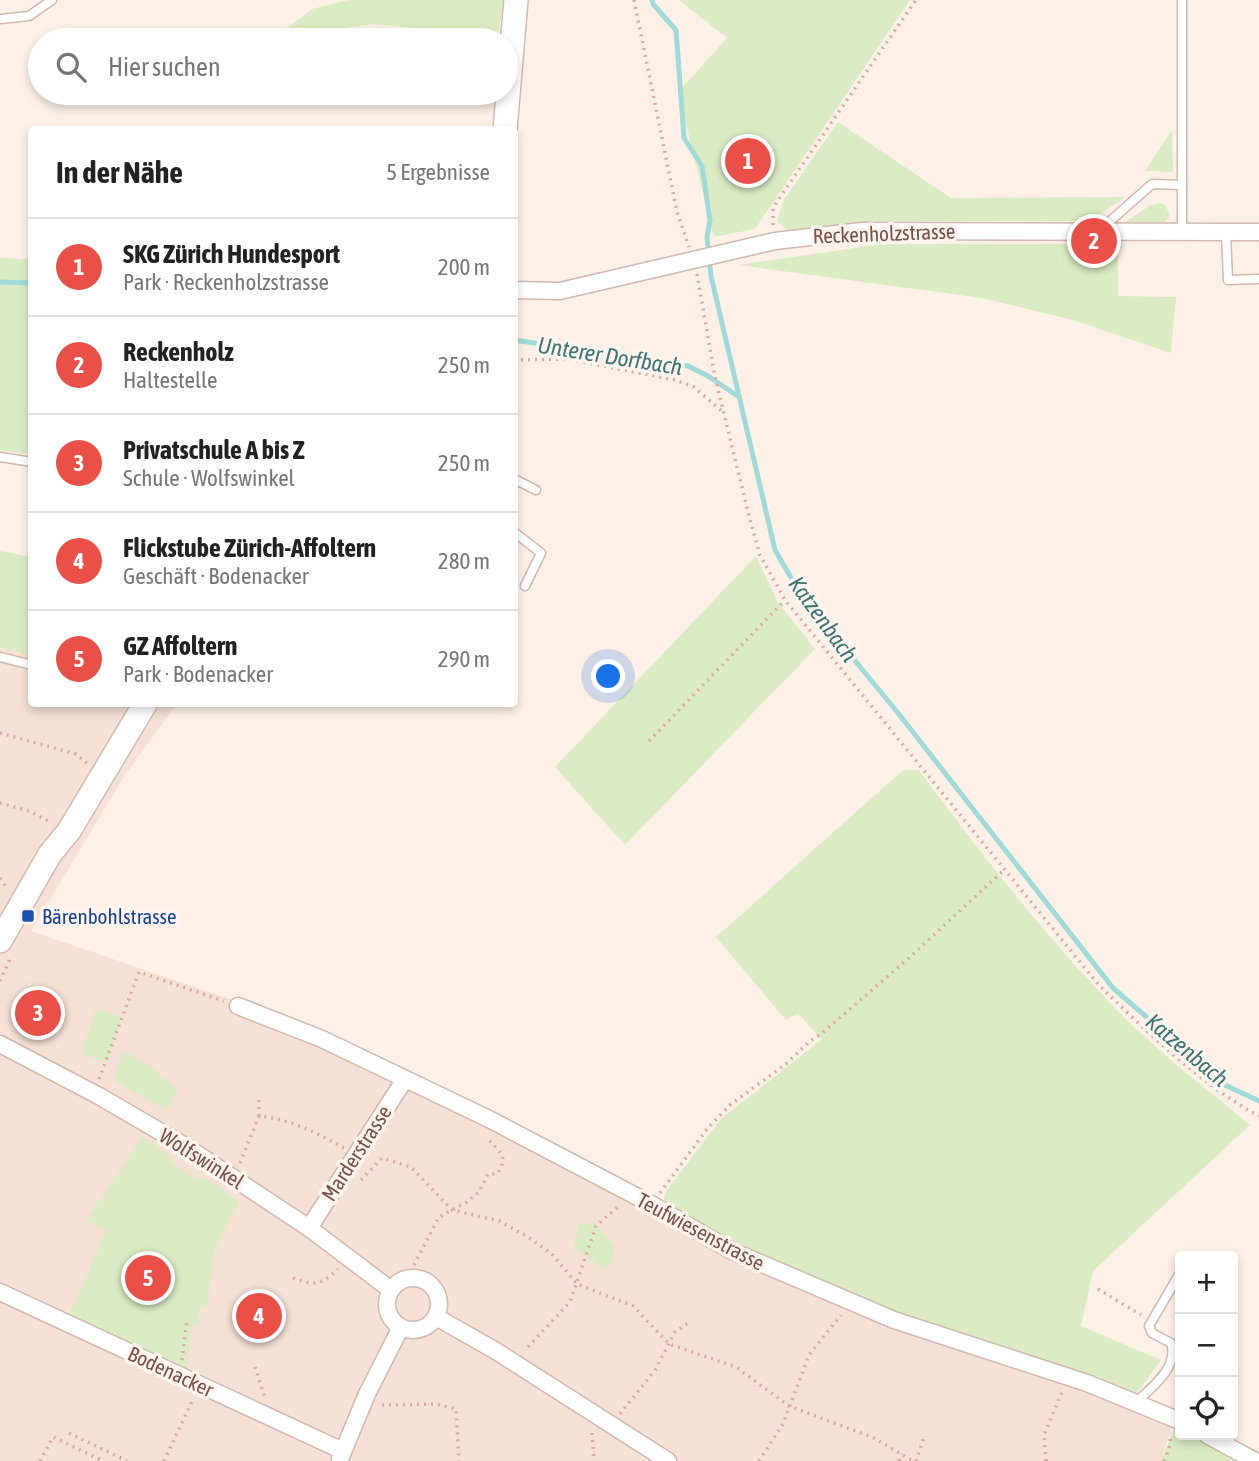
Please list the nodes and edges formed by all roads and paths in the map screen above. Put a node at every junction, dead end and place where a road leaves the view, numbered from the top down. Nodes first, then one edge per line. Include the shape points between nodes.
1 (52, 0) edge
2 (516, 0) edge
3 (634, 0) edge
4 (916, 0) edge
5 (1182, 0) edge
6 (0, 19) edge
7 (514, 28) edge
8 (507, 105) edge
9 (505, 126) edge
10 (1182, 185) junction
11 (1100, 230) junction
12 (1182, 231) junction
13 (1226, 232) junction
14 (1259, 232) edge
15 (775, 241) junction
16 (695, 259) junction
17 (1259, 279) edge
18 (518, 290) edge
19 (518, 360) edge
20 (725, 414) junction
21 (0, 457) edge
22 (28, 461) edge
23 (518, 481) edge
24 (536, 491) dead end
25 (518, 535) edge
26 (525, 586) dead end
27 (785, 600) junction
28 (0, 657) edge
29 (28, 664) edge
30 (143, 707) edge
31 (0, 733) edge
32 (649, 741) dead end
33 (93, 768) dead end
34 (0, 803) edge
35 (57, 825) dead end
36 (1004, 870) junction
37 (0, 878) edge
38 (13, 893) dead end
39 (0, 941) edge
40 (238, 1006) joint
41 (0, 1044) edge
42 (99, 1079) dead end
43 (405, 1079) junction
44 (259, 1098) dead end
45 (259, 1116) junction
46 (1259, 1116) edge
47 (489, 1119) junction
48 (357, 1153) junction
49 (382, 1158) junction
50 (233, 1177) junction
51 (360, 1181) dead end
52 (627, 1192) junction
53 (651, 1204) junction
54 (452, 1210) junction
55 (309, 1228) junction
56 (348, 1258) junction
57 (414, 1265) dead end
58 (293, 1278) dead end
59 (1175, 1282) edge
60 (577, 1284) junction
61 (1098, 1289) dead end
62 (391, 1290) junction
63 (0, 1292) edge
64 (849, 1303) junction
65 (436, 1317) junction
66 (1152, 1321) junction
67 (690, 1322) dead end
68 (401, 1327) junction
69 (668, 1344) junction
70 (528, 1347) dead end
71 (255, 1367) dead end
72 (1068, 1377) junction
73 (200, 1384) junction
74 (265, 1400) dead end
75 (1135, 1403) junction
76 (382, 1405) dead end
77 (789, 1406) junction
78 (1175, 1419) edge
79 (592, 1423) dead end
80 (613, 1424) junction
81 (1175, 1427) edge
82 (69, 1433) dead end
83 (924, 1437) dead end
84 (1216, 1440) edge
85 (902, 1454) junction
86 (341, 1456) edge
87 (40, 1461) edge
88 (103, 1461) edge
89 (127, 1461) edge
90 (164, 1461) edge
91 (459, 1461) edge
92 (594, 1461) edge
93 (668, 1461) edge
94 (759, 1461) edge
95 (899, 1461) edge
96 (915, 1461) edge
97 (1046, 1461) edge
98 (1164, 1461) edge
99 (1255, 1461) edge

1 - 6 lane via 29,16
2 - 7 street
3 - 16 path via 677,212
4 - 15 path via 778,200 772,221
5 - 10 lane
8 - 9 street
10 - 11 lane via 1152,184
10 - 12 lane
11 - 12 street, Reckenholzstrasse
11 - 15 street, Reckenholzstrasse via 888,230
12 - 13 street, Reckenholzstrasse
13 - 14 street, Reckenholzstrasse
13 - 17 lane via 1228,280
15 - 16 street, Reckenholzstrasse
16 - 18 street, Reckenholzstrasse via 560,291
16 - 20 path
19 - 20 path via 566,359 675,380 694,387
20 - 27 path via 760,555
21 - 22 lane
23 - 24 lane
25 - 26 lane via 541,553
27 - 32 path
27 - 36 path
28 - 29 lane
30 - 39 street
31 - 33 path via 76,754
34 - 35 path
36 - 46 path via 1098,984 1132,1017 1229,1100
36 - 53 path via 821,1034 730,1105
37 - 38 path
40 - 42 path via 139,972
40 - 43 street, Teufwiesenstrasse
41 - 50 street, Wolfswinkel via 99,1096
43 - 47 street, Teufwiesenstrasse
43 - 48 street, Marderstrasse
44 - 45 path
45 - 48 path via 317,1133
45 - 50 path
47 - 52 street, Teufwiesenstrasse
47 - 54 path via 487,1136 500,1151 502,1167 497,1174 488,1174 480,1192
48 - 49 path
48 - 55 street, Marderstrasse
49 - 51 path
49 - 54 path via 411,1167
50 - 55 street, Wolfswinkel
52 - 53 street, Teufwiesenstrasse
52 - 60 path via 621,1204 596,1226
53 - 64 street, Teufwiesenstrasse via 732,1251
54 - 57 path via 439,1217
54 - 60 path via 499,1221 528,1237 552,1254
55 - 56 street, Wolfswinkel
56 - 58 path via 325,1281
56 - 62 street, Wolfswinkel
59 - 66 lane
60 - 69 path via 633,1306
60 - 70 path via 570,1302
61 - 66 path
62 - 65 street via 402,1281 423,1280 438,1296
62 - 68 street via 387,1307
63 - 73 street, Bodenacker
64 - 72 street, Teufwiesenstrasse
64 - 77 path via 809,1355
65 - 68 street via 416,1330
65 - 80 street
66 - 75 lane via 1152,1333 1171,1343 1172,1362
67 - 69 path via 675,1332
68 - 86 street
69 - 77 path via 736,1367
69 - 80 path via 655,1370
71 - 74 path
72 - 75 street, Teufwiesenstrasse
72 - 97 path via 1044,1435
73 - 86 street, Bodenacker
73 - 90 path
75 - 78 street, Teufwiesenstrasse
76 - 91 path via 436,1404 456,1409
77 - 85 path via 874,1438
77 - 94 path
79 - 92 path
80 - 93 street
81 - 98 path
82 - 89 path
83 - 96 path
84 - 99 street
85 - 95 path
85 - 96 path
87 - 88 path via 53,1437

